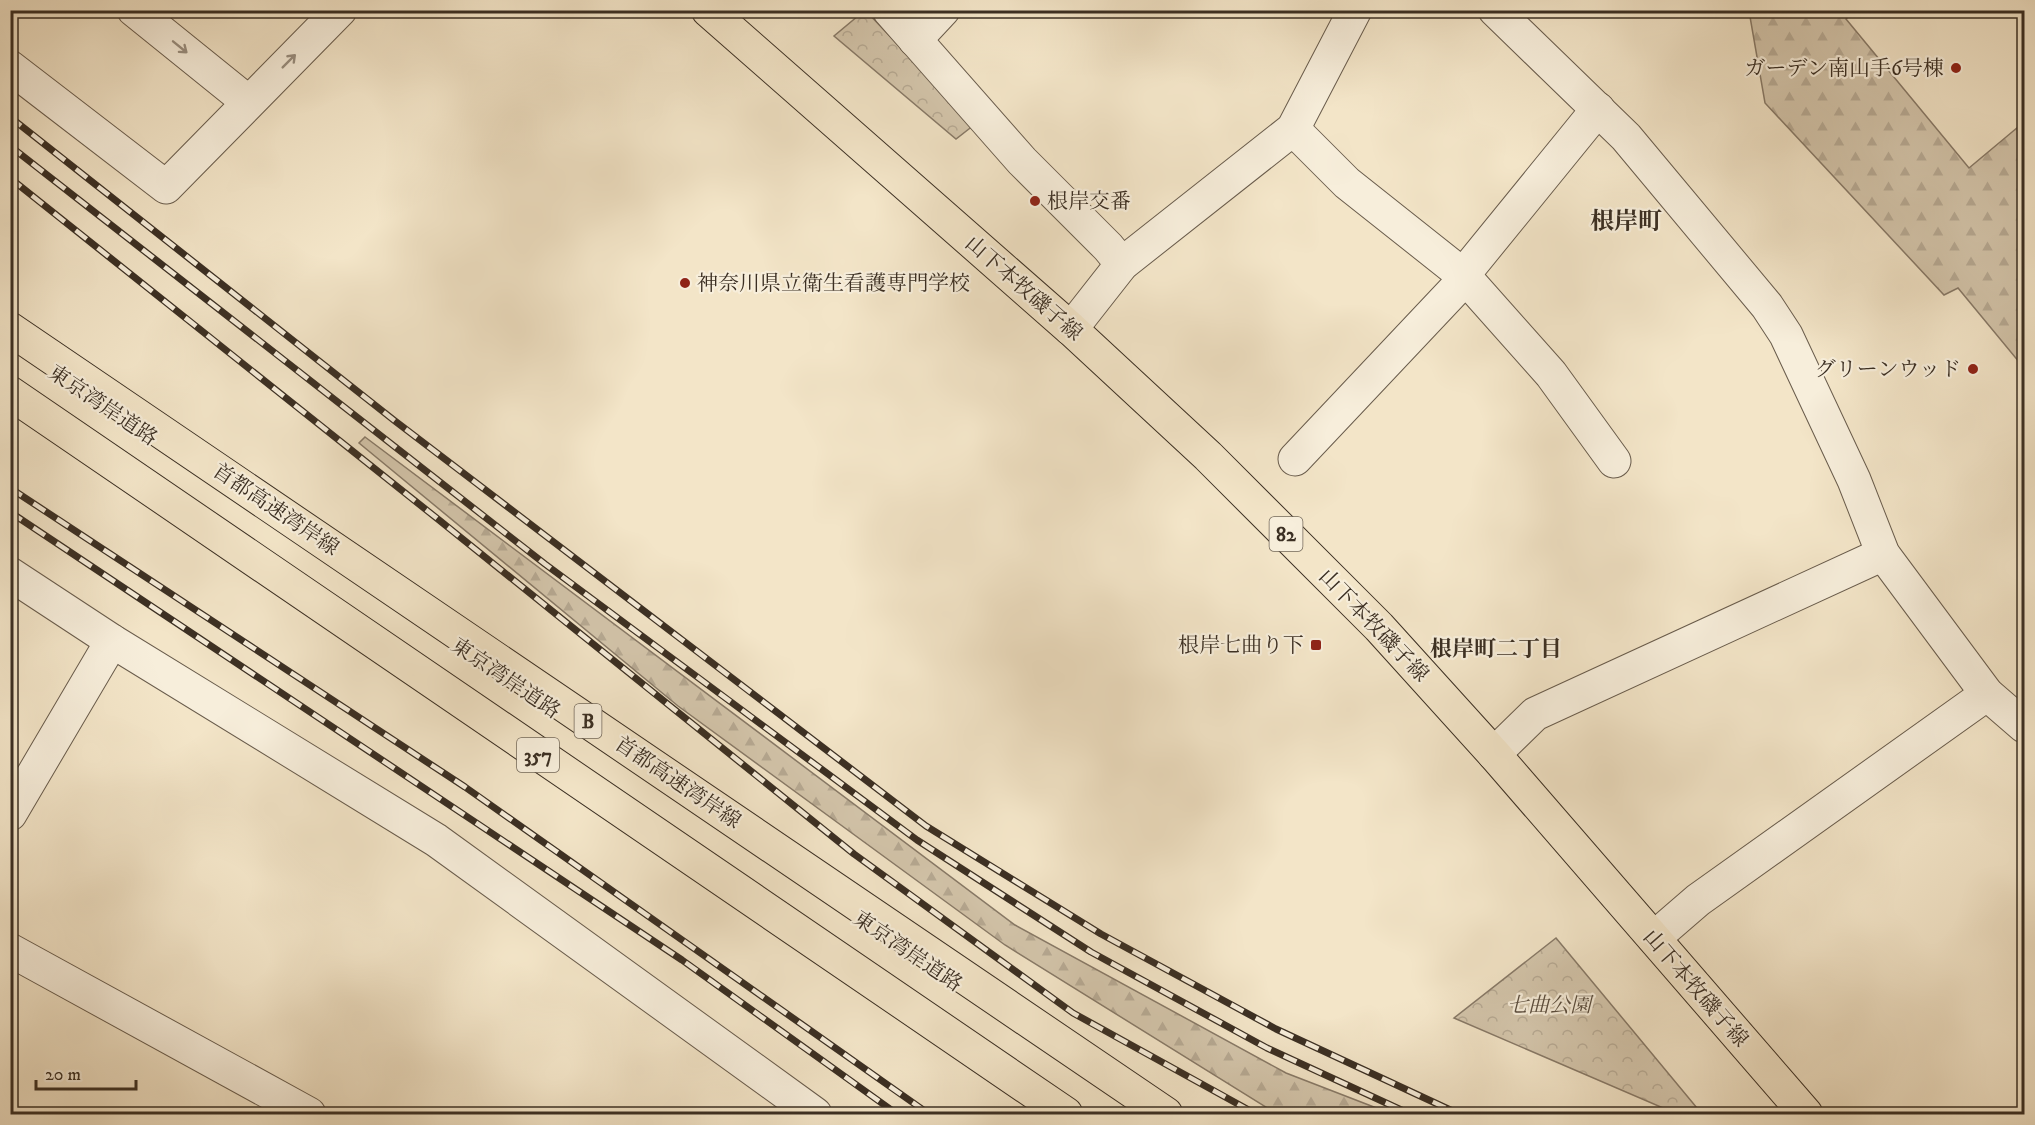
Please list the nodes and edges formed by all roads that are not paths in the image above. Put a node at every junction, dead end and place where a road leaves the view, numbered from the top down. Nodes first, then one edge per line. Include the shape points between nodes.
1 (134, 10) edge
2 (708, 10) edge
3 (889, 10) edge
4 (943, 10) edge
5 (1355, 10) edge
6 (1495, 10) edge
7 (326, 14) edge
8 (915, 39) junction
9 (10, 67) edge
10 (248, 102) junction
11 (1598, 109) junction
12 (1293, 129) junction
13 (1122, 264) junction
14 (1463, 275) junction
15 (10, 329) edge
16 (1071, 329) junction
17 (10, 343) edge
18 (10, 393) edge
19 (10, 408) edge
20 (1295, 459) dead end
21 (1614, 461) dead end
22 (1883, 554) junction
23 (10, 574) edge
24 (112, 641) junction
25 (1987, 694) junction
26 (2025, 726) edge
27 (1494, 754) junction
28 (23, 766) edge
29 (10, 814) edge
30 (1654, 938) junction
31 (10, 950) edge
32 (309, 1114) edge
33 (816, 1114) edge
34 (1051, 1114) edge
35 (1066, 1114) edge
36 (1150, 1114) edge
37 (1166, 1114) edge
38 (1806, 1114) edge

1 -> 10 street
2 - 16 main road, 山下本牧磯子線 / 82
3 - 8 street
4 - 8 street
5 - 12 street
6 - 11 street
10 -> 7 street
8 - 13 street via 1022,161
9 - 10 street via 165,187
11 - 14 street
11 - 22 street via 1686,208 1767,306 1786,335 1854,480
12 - 13 street
12 - 14 street via 1347,183
13 - 16 street
14 - 20 street via 1462,282
14 - 21 street via 1551,374
15 - 37 main road, 首都高速湾岸線 / B
16 - 27 main road, 山下本牧磯子線 / 82 via 1208,456 1379,627
17 - 36 main road, 東京湾岸道路 / 357
18 - 35 main road, 東京湾岸道路 / 357
19 - 34 main road
22 - 25 street
22 - 27 street via 1535,714
23 - 24 street
24 - 28 street
24 - 33 street via 436,840
25 - 26 street
25 - 30 street via 1698,900
27 - 30 main road, 山下本牧磯子線 / 82
28 - 29 street
30 - 38 main road, 山下本牧磯子線 / 82
31 - 32 street

